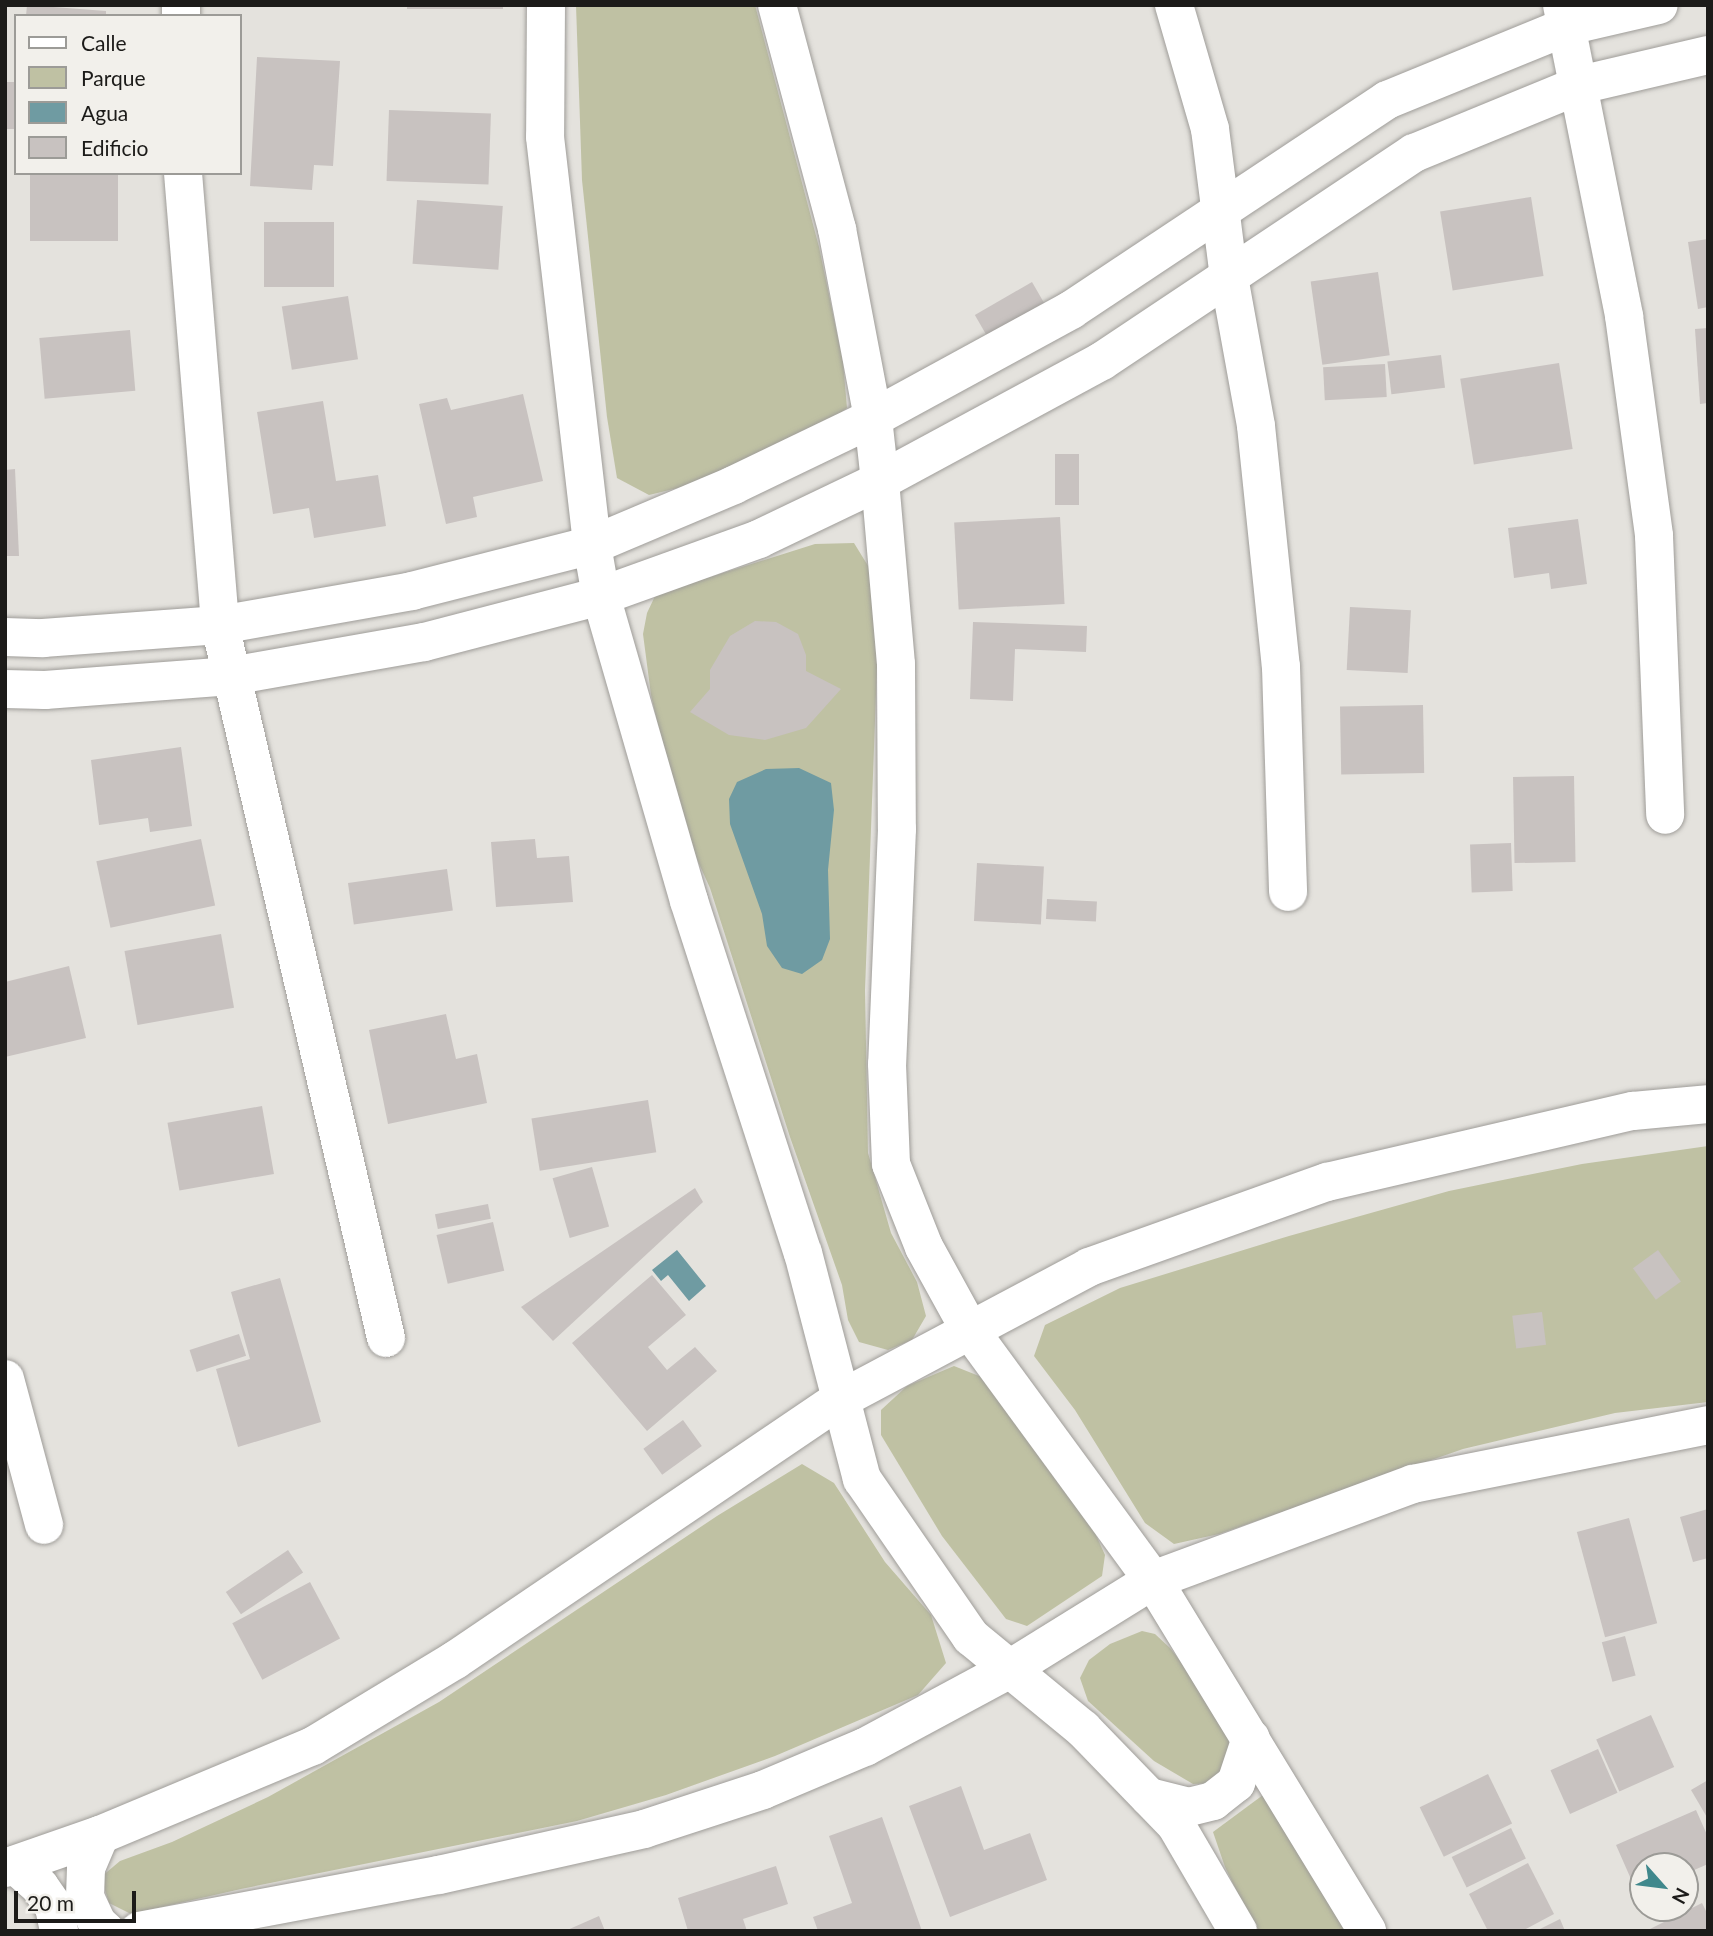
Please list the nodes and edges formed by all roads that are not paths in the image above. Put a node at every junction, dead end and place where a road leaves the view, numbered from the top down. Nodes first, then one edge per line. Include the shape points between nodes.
1 (546, 5) edge
2 (777, 5) edge
3 (1174, 5) edge
4 (1659, 5) edge
5 (1565, 16) edge
6 (1708, 55) edge
7 (1580, 85) junction
8 (183, 175) edge
9 (1219, 209) junction
10 (1229, 277) junction
11 (873, 418) junction
12 (880, 481) junction
13 (592, 545) junction
14 (601, 596) junction
15 (220, 625) junction
16 (5, 637) edge
17 (231, 676) junction
18 (5, 689) edge
19 (1665, 815) dead end
20 (1288, 892) dead end
21 (1708, 1104) edge
22 (969, 1329) junction
23 (386, 1338) dead end
24 (5, 1379) edge
25 (841, 1399) junction
26 (1708, 1424) edge
27 (44, 1525) dead end
28 (1153, 1580) junction
29 (1009, 1670) junction
30 (1251, 1738) junction
31 (1149, 1797) junction
32 (100, 1836) junction
33 (10, 1866) edge
34 (59, 1931) edge
35 (106, 1931) edge
36 (139, 1931) edge
37 (1238, 1931) edge
38 (1367, 1931) edge

1 - 13 street via 545,137
2 - 11 street via 837,229
3 - 9 street via 1210,129
4 - 5 street
5 - 7 street
5 - 9 street via 1387,100
6 - 7 street
7 - 10 street via 1414,153
7 - 19 street via 1623,316 1654,536
8 - 15 street
9 - 10 street
9 - 11 street via 1071,310
10 - 12 street via 1102,361
10 - 20 street via 1256,426 1281,667
11 - 12 street
11 - 13 street via 734,485
12 - 14 street via 759,539
12 - 22 street via 896,664 897,829 887,1064 891,1164 924,1247
13 - 14 street
13 - 15 street via 412,591
14 - 17 street via 424,642
14 - 25 street via 689,901 803,1253
15 - 16 street
15 - 17 street
17 - 18 street
17 - 23 street
21 - 22 street via 1633,1111 1327,1182 1089,1267
22 - 25 street
22 - 28 street
24 - 27 street
25 - 29 street via 862,1479 971,1637
25 - 32 street via 455,1660 313,1746
26 - 28 street via 1413,1484
28 - 29 street
28 - 30 street
29 - 31 street via 1083,1729
29 - 36 street via 865,1747 763,1790 644,1829 439,1875
30 - 31 street via 1236,1783 1213,1801 1189,1807
30 - 38 street
31 - 37 street via 1176,1825
32 - 33 street
32 - 35 street via 86,1868 85,1897
33 - 34 street via 47,1897

